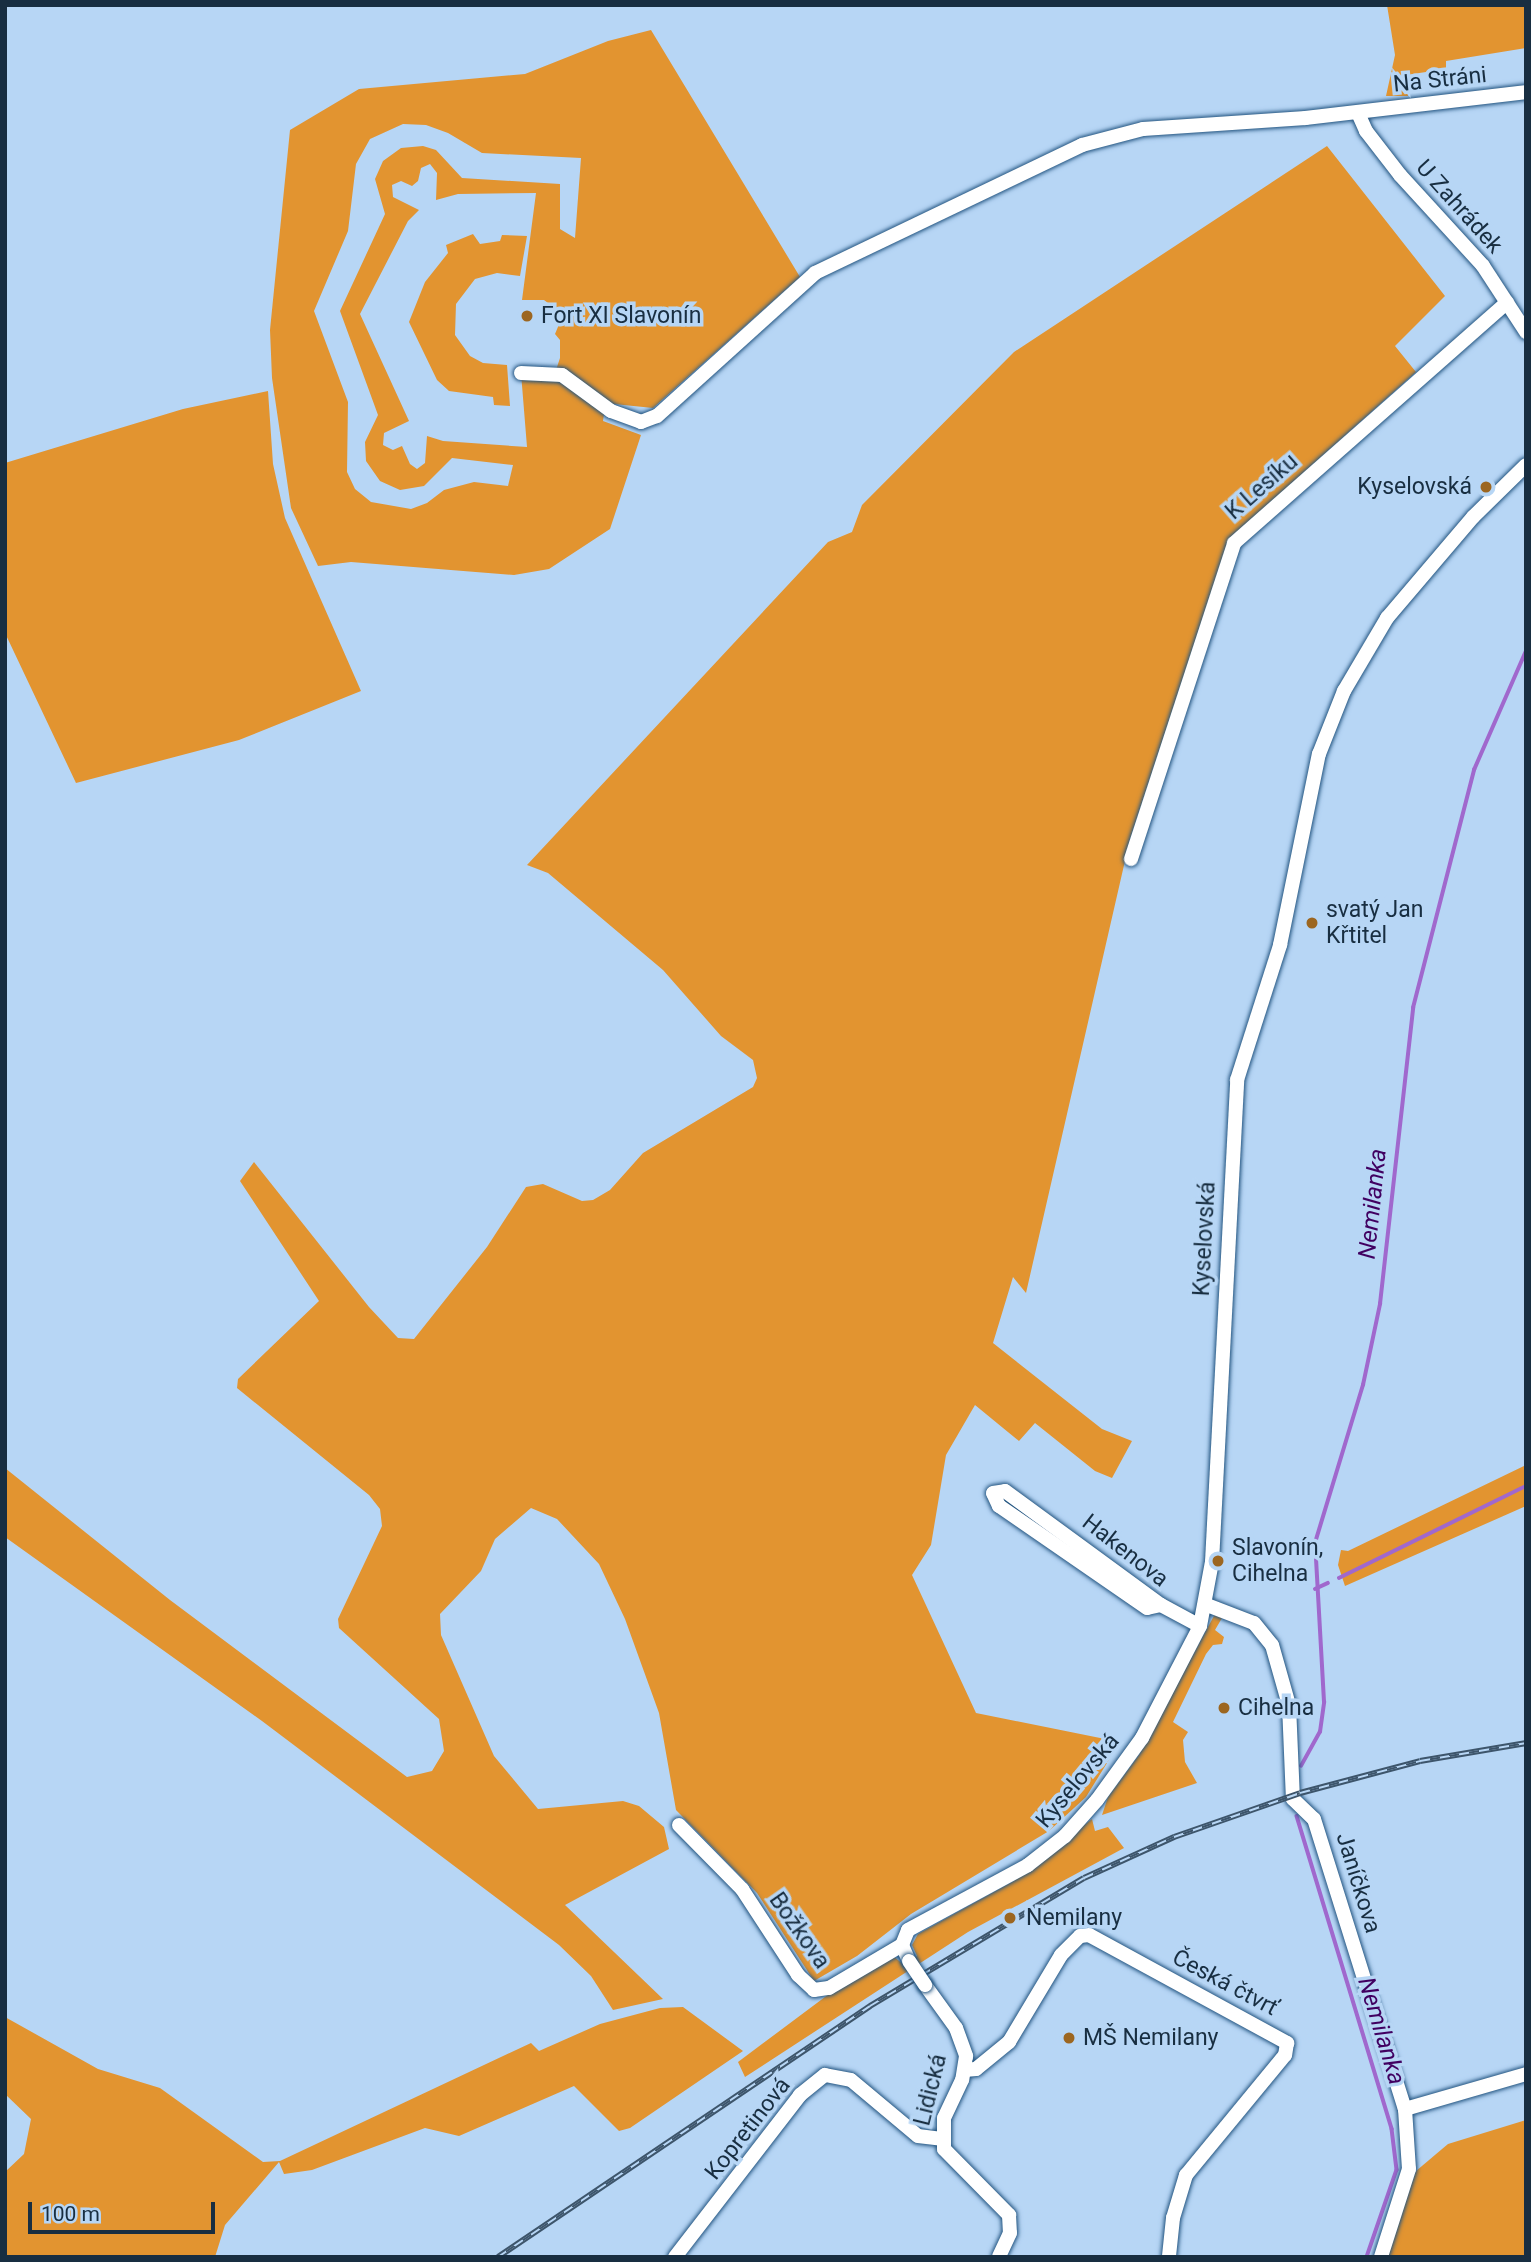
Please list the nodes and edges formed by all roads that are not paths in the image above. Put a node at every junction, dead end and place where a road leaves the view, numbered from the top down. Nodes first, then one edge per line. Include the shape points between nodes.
1 (1526, 92) edge
2 (1359, 113) junction
3 (1507, 302) junction
4 (1526, 332) edge
5 (521, 373) dead end
6 (1526, 466) edge
7 (1130, 859) dead end
8 (1161, 1605) junction
9 (1207, 1605) junction
10 (1200, 1626) junction
11 (679, 1825) dead end
12 (902, 1945) junction
13 (964, 2070) junction
14 (1526, 2074) edge
15 (1405, 2109) junction
16 (942, 2139) junction
17 (675, 2257) edge
18 (999, 2257) edge
19 (1169, 2257) edge
20 (1381, 2257) edge

1 - 2 street, Na Stráni
2 - 3 street, U Zahrádek via 1399,175 1474,256
2 - 5 street, Na Stráni via 1143,129 1082,145 815,273 657,416 641,422 611,411 562,375
3 - 4 street, U Zahrádek
3 - 7 street, K Lesíku via 1234,542
6 - 9 street, Kyselovská via 1473,517 1387,618 1344,691 1319,754 1280,945 1237,1080
8 - 8 street, Hakenova via 1147,1608 999,1506 993,1493 1005,1491
8 - 10 street
9 - 10 street, Kyselovská
9 - 15 street, Janíčkova via 1254,1623 1272,1645 1289,1705 1287,1751 1293,1799 1314,1819
10 - 12 street, Kyselovská via 1136,1748 1073,1827 1022,1869 915,1925 904,1935
11 - 12 street, Božkova via 743,1889 798,1975 814,1990 829,1988
12 - 13 street, Lidická, bridge via 959,2033
13 - 16 street, Lidická via 945,2115
13 - 19 street, Česká čtvrť via 976,2069 1009,2042 1061,1955 1080,1936 1098,1941 1287,2043 1285,2055 1186,2175 1175,2206
14 - 15 street
15 - 20 street, Janíčkova via 1409,2169
16 - 17 street, Kopretinová via 918,2136 851,2080 825,2075 800,2095
16 - 18 street, Lidická via 952,2162 1009,2215 1010,2233

